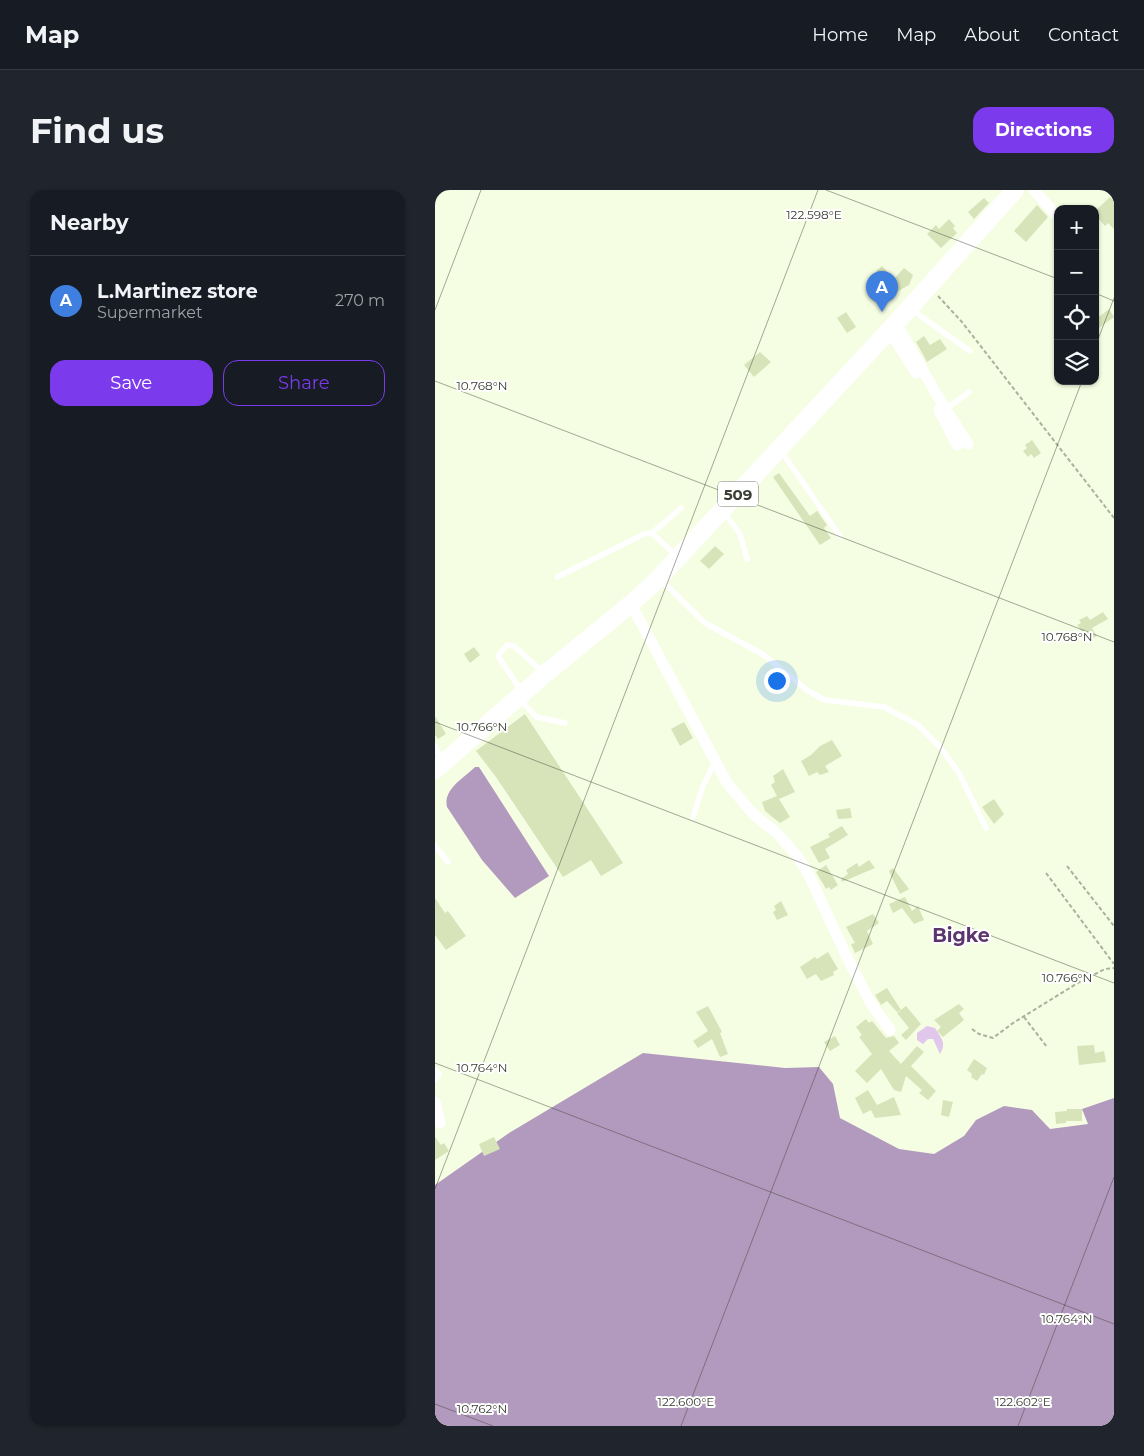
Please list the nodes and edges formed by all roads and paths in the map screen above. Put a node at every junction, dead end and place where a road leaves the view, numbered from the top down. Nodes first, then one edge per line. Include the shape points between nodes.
1 (1015, 190) edge
2 (1034, 190) edge
3 (1054, 212) edge
4 (928, 285) junction
5 (909, 307) junction
6 (892, 326) junction
7 (970, 352) dead end
8 (969, 392) dead end
9 (945, 409) junction
10 (779, 449) junction
11 (681, 508) dead end
12 (723, 511) junction
13 (1114, 518) edge
14 (653, 533) junction
15 (840, 536) dead end
16 (678, 557) junction
17 (747, 559) dead end
18 (557, 577) dead end
19 (659, 578) junction
20 (631, 604) junction
21 (545, 674) junction
22 (521, 695) junction
23 (565, 723) dead end
24 (435, 746) edge
25 (715, 762) junction
26 (439, 767) edge
27 (693, 817) dead end
28 (986, 828) dead end
29 (435, 846) edge
30 (448, 862) dead end
31 (1067, 866) dead end
32 (1047, 873) dead end
33 (1114, 926) edge
34 (1114, 964) edge
35 (1114, 968) edge
36 (1023, 1017) junction
37 (972, 1029) dead end
38 (890, 1030) dead end
39 (1047, 1047) dead end
40 (435, 1070) edge
41 (435, 1080) edge
42 (435, 1102) edge
43 (440, 1123) dead end

1 - 4 main road, 509
2 - 3 street
4 - 5 main road, 509
4 - 13 path via 962,322
5 - 6 main road, 509
5 - 7 lane
6 - 9 street
6 - 9 street via 937,406 963,444
6 - 10 main road, 509
8 - 9 lane
10 - 12 main road, 509
10 - 15 lane
11 - 14 lane
12 - 16 main road, 509
12 - 17 lane via 740,534
14 - 16 lane
14 - 18 lane via 628,540
16 - 19 main road, 509
19 - 20 main road, 509
19 - 28 lane via 705,622 764,655 808,691 825,700 884,707 917,725 940,747 959,773
20 - 21 main road, 509
20 - 25 street
21 - 22 main road, 509
21 - 22 lane via 514,646 503,648 499,652 500,659
22 - 23 lane via 536,716
22 - 26 main road, 509
24 - 26 lane
25 - 27 lane
25 - 38 street via 753,815 777,833 797,856 870,1002
29 - 30 lane
31 - 33 path
32 - 34 path
35 - 36 path via 1081,981
36 - 37 path via 993,1038
36 - 39 path
40 - 41 lane via 439,1074
42 - 43 street

